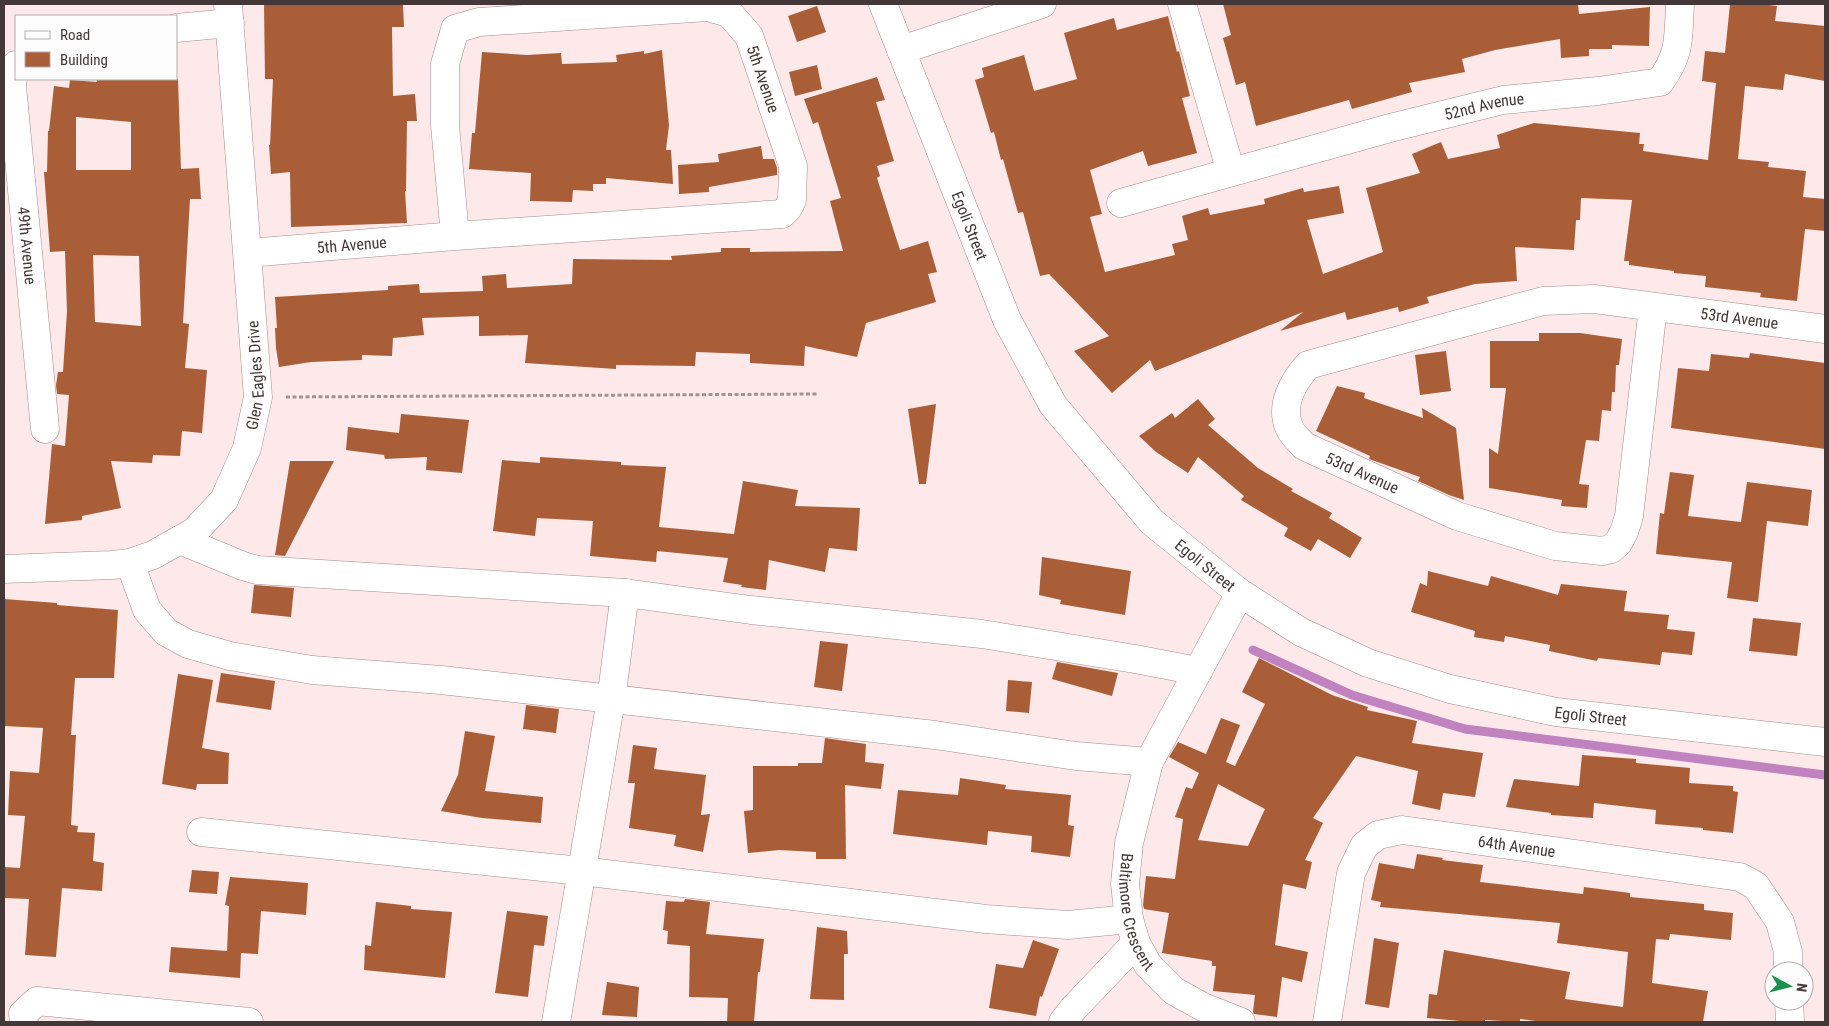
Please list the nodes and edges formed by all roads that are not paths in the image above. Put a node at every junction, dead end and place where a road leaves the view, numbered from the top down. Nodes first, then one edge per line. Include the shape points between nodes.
1 (883, 4) edge
2 (1042, 4) edge
3 (1182, 4) edge
4 (1680, 4) edge
5 (229, 13) edge
6 (178, 27) edge
7 (901, 50) junction
8 (15, 66) edge
9 (1231, 172) junction
10 (1121, 203) dead end
11 (455, 236) junction
12 (248, 253) junction
13 (1653, 307) junction
14 (1825, 329) edge
15 (45, 428) dead end
16 (180, 540) junction
17 (130, 563) junction
18 (4, 569) edge
19 (625, 593) junction
20 (1240, 593) junction
21 (1198, 671) junction
22 (612, 700) junction
23 (1825, 742) edge
24 (1149, 762) junction
25 (201, 832) dead end
26 (581, 871) junction
27 (1132, 931) junction
28 (1788, 961) edge
29 (1202, 1015) edge
30 (24, 1022) edge
31 (248, 1022) edge
32 (556, 1022) edge
33 (1063, 1022) edge
34 (1241, 1022) edge
35 (1327, 1022) edge

1 - 7 street, Egoli Street
2 - 7 street
3 - 9 street
4 - 9 street, 52nd Avenue via 1678,49 1660,82 1503,100
5 - 6 street
5 - 12 street, Glen Eagles Drive
7 - 20 street, Egoli Street via 1007,320 1052,405 1152,522
8 - 15 street, 49th Avenue via 12,86
9 - 10 street, 52nd Avenue
11 - 11 street, 5th Avenue via 782,214 792,200 793,166 749,36 729,13 708,7 479,22 455,29 445,64 445,125
11 - 12 street, 5th Avenue
12 - 16 street, Glen Eagles Drive via 258,397 247,448 224,500 194,532
13 - 13 street, 53rd Avenue via 1594,299 1543,301 1308,366 1290,390 1286,403 1288,426 1304,446 1457,516 1555,546 1602,551 1618,543 1629,516
13 - 14 street, 53rd Avenue
16 - 17 street, Glen Eagles Drive
16 - 19 street via 256,570
17 - 18 street, Glen Eagles Drive
17 - 22 street via 147,610 166,632 188,644 222,654 312,670 441,680
19 - 21 street via 751,610 982,634
19 - 22 street
20 - 21 street, Baltimore Crescent
20 - 23 street, Egoli Street via 1301,632 1368,663 1450,689 1556,712
21 - 24 street, Baltimore Crescent
22 - 24 street
22 - 26 street
24 - 27 street, Baltimore Crescent via 1129,842 1125,884
25 - 26 street
26 - 27 street via 986,918
26 - 32 street
27 - 29 street, Baltimore Crescent via 1148,965
27 - 33 street
28 - 35 street, 64th Avenue via 1780,922 1756,886 1740,877 1402,830 1378,835 1364,846 1351,873
29 - 34 street, Baltimore Crescent
30 - 31 street via 23,1014 37,1000

